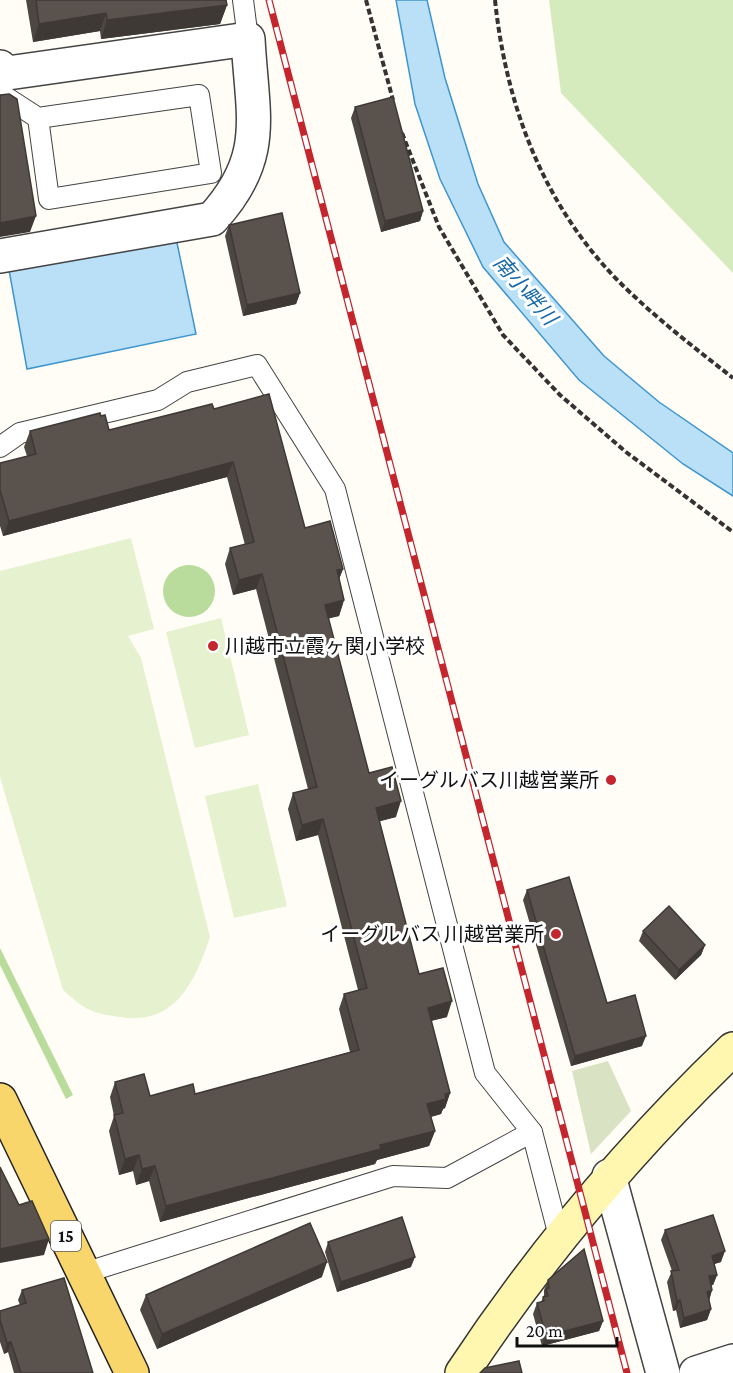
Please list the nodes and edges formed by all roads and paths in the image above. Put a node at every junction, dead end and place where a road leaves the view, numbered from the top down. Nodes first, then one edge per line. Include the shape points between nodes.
1 (243, 0) edge
2 (366, 0) edge
3 (495, 0) edge
4 (248, 39) junction
5 (0, 78) edge
6 (395, 110) edge
7 (38, 118) junction
8 (402, 131) edge
9 (0, 256) edge
10 (733, 378) edge
11 (0, 447) edge
12 (733, 532) edge
13 (733, 1049) edge
14 (0, 1100) edge
15 (532, 1132) junction
16 (609, 1176) junction
17 (561, 1240) junction
18 (84, 1273) junction
19 (733, 1361) edge
20 (123, 1371) edge
21 (462, 1373) edge
22 (663, 1373) edge
23 (696, 1373) edge

1 - 4 lane
2 - 6 path
3 - 10 path via 511,97 541,174 579,235 633,296
4 - 5 street
4 - 9 street via 252,153 241,182 212,219
5 - 7 lane via 4,96
7 - 7 lane via 199,95 211,173 49,199
8 - 12 path via 439,228 503,335 560,395 626,452
11 - 15 lane via 20,433 158,400 187,382 257,365 335,489 484,1073
13 - 16 street
14 - 18 main road, 15
15 - 17 lane
15 - 18 lane via 447,1178 393,1176
16 - 17 street
16 - 22 street
17 - 21 street via 491,1328
18 - 20 main road, 15
19 - 23 street

